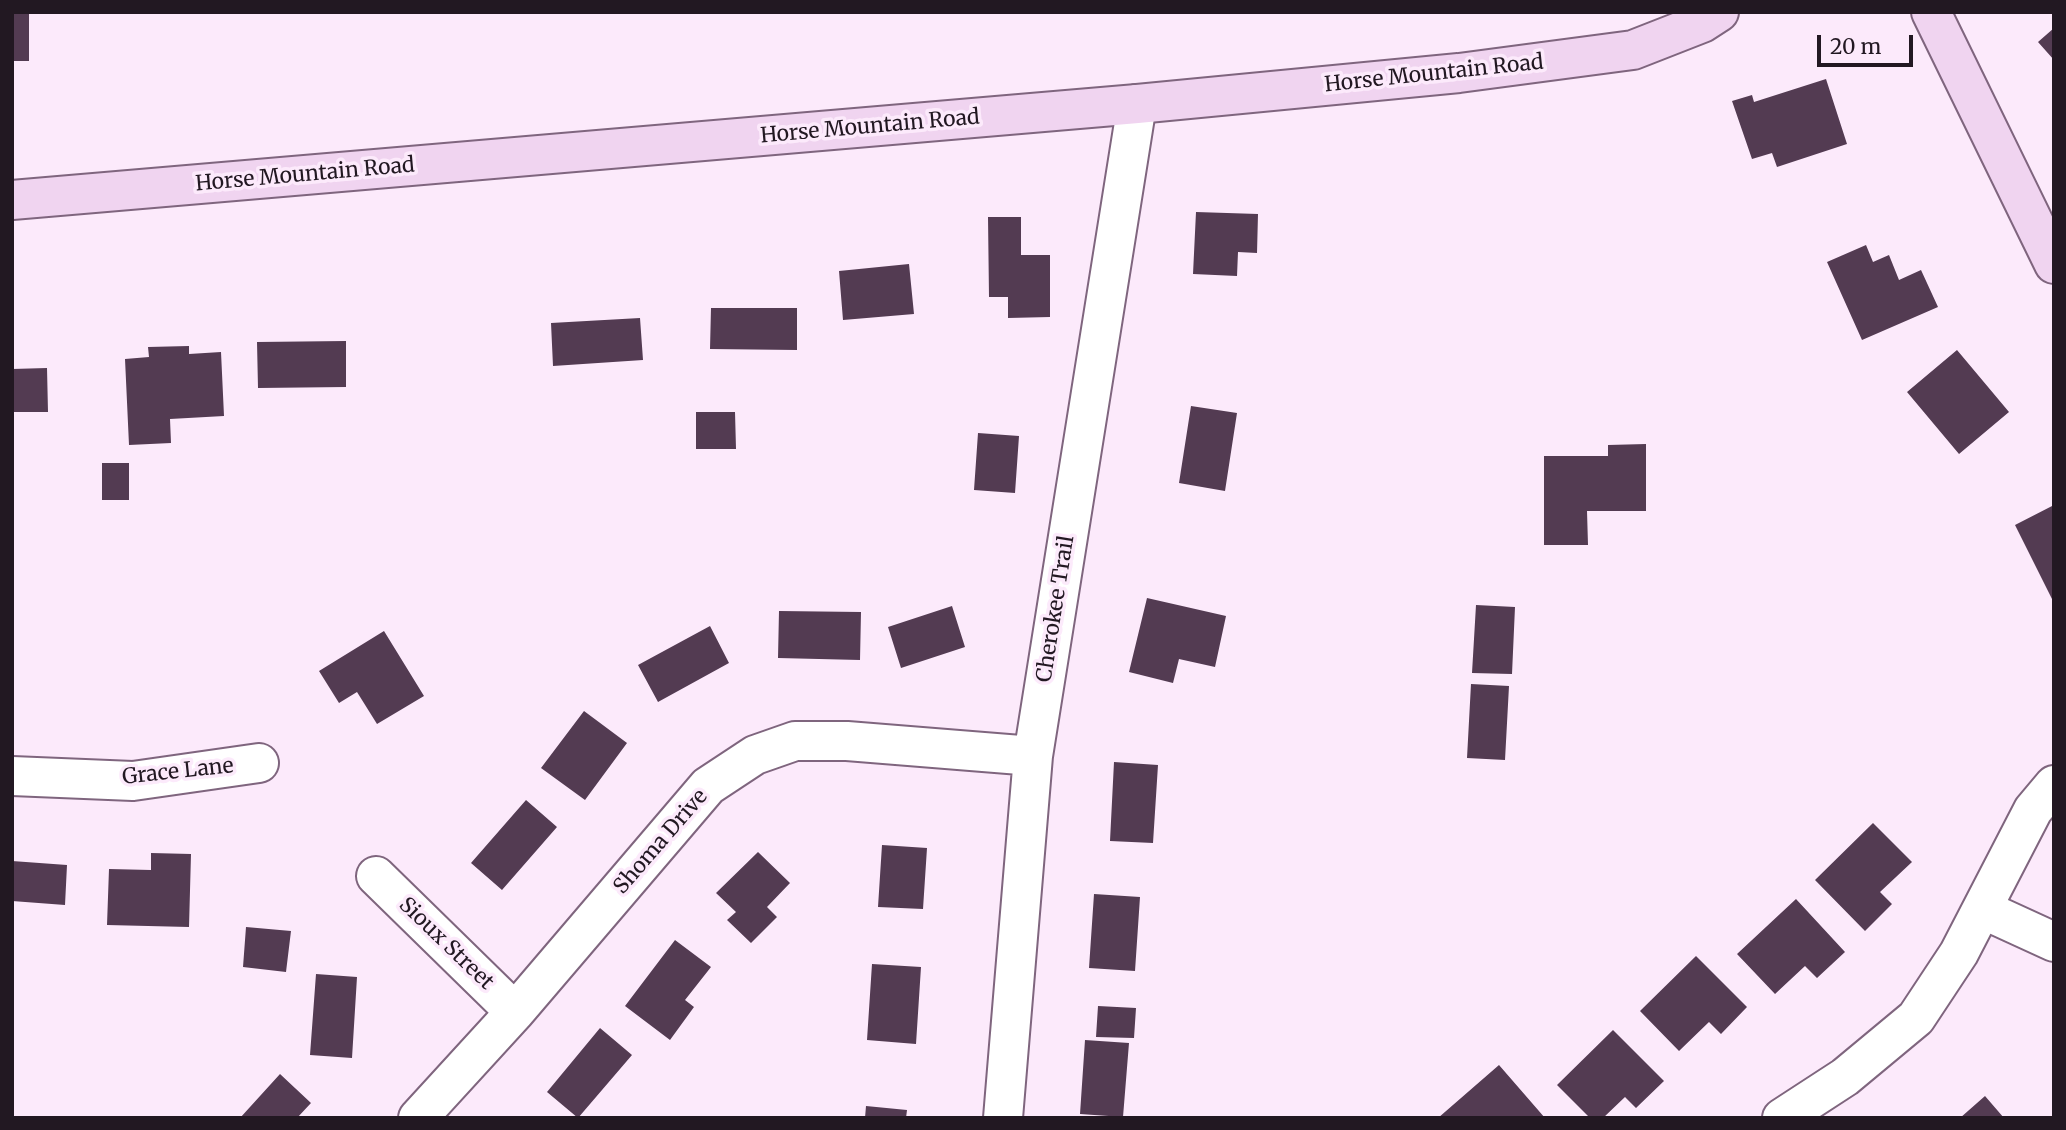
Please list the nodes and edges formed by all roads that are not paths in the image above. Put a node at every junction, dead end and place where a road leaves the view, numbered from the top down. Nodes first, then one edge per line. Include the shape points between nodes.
1 (1719, 12) edge
2 (1931, 12) edge
3 (1137, 104) junction
4 (12, 200) edge
5 (2054, 264) edge
6 (1033, 756) junction
7 (259, 763) dead end
8 (12, 776) edge
9 (2054, 785) edge
10 (376, 876) dead end
11 (1982, 909) junction
12 (2054, 942) edge
13 (515, 1012) junction
14 (418, 1118) edge
15 (1003, 1118) edge
16 (1782, 1118) edge

1 - 3 street, Horse Mountain Road via 1633,50 1459,73
2 - 5 street
3 - 4 street, Horse Mountain Road
3 - 6 street, Cherokee Trail
6 - 13 street, Shoma Drive via 847,741 795,741 755,755 708,786
6 - 15 street, Cherokee Trail
7 - 8 street, Grace Lane via 134,780
9 - 11 street via 2033,810
10 - 13 street, Sioux Street
11 - 12 street
11 - 16 street via 1916,1018 1845,1077
13 - 14 street, Shoma Drive

